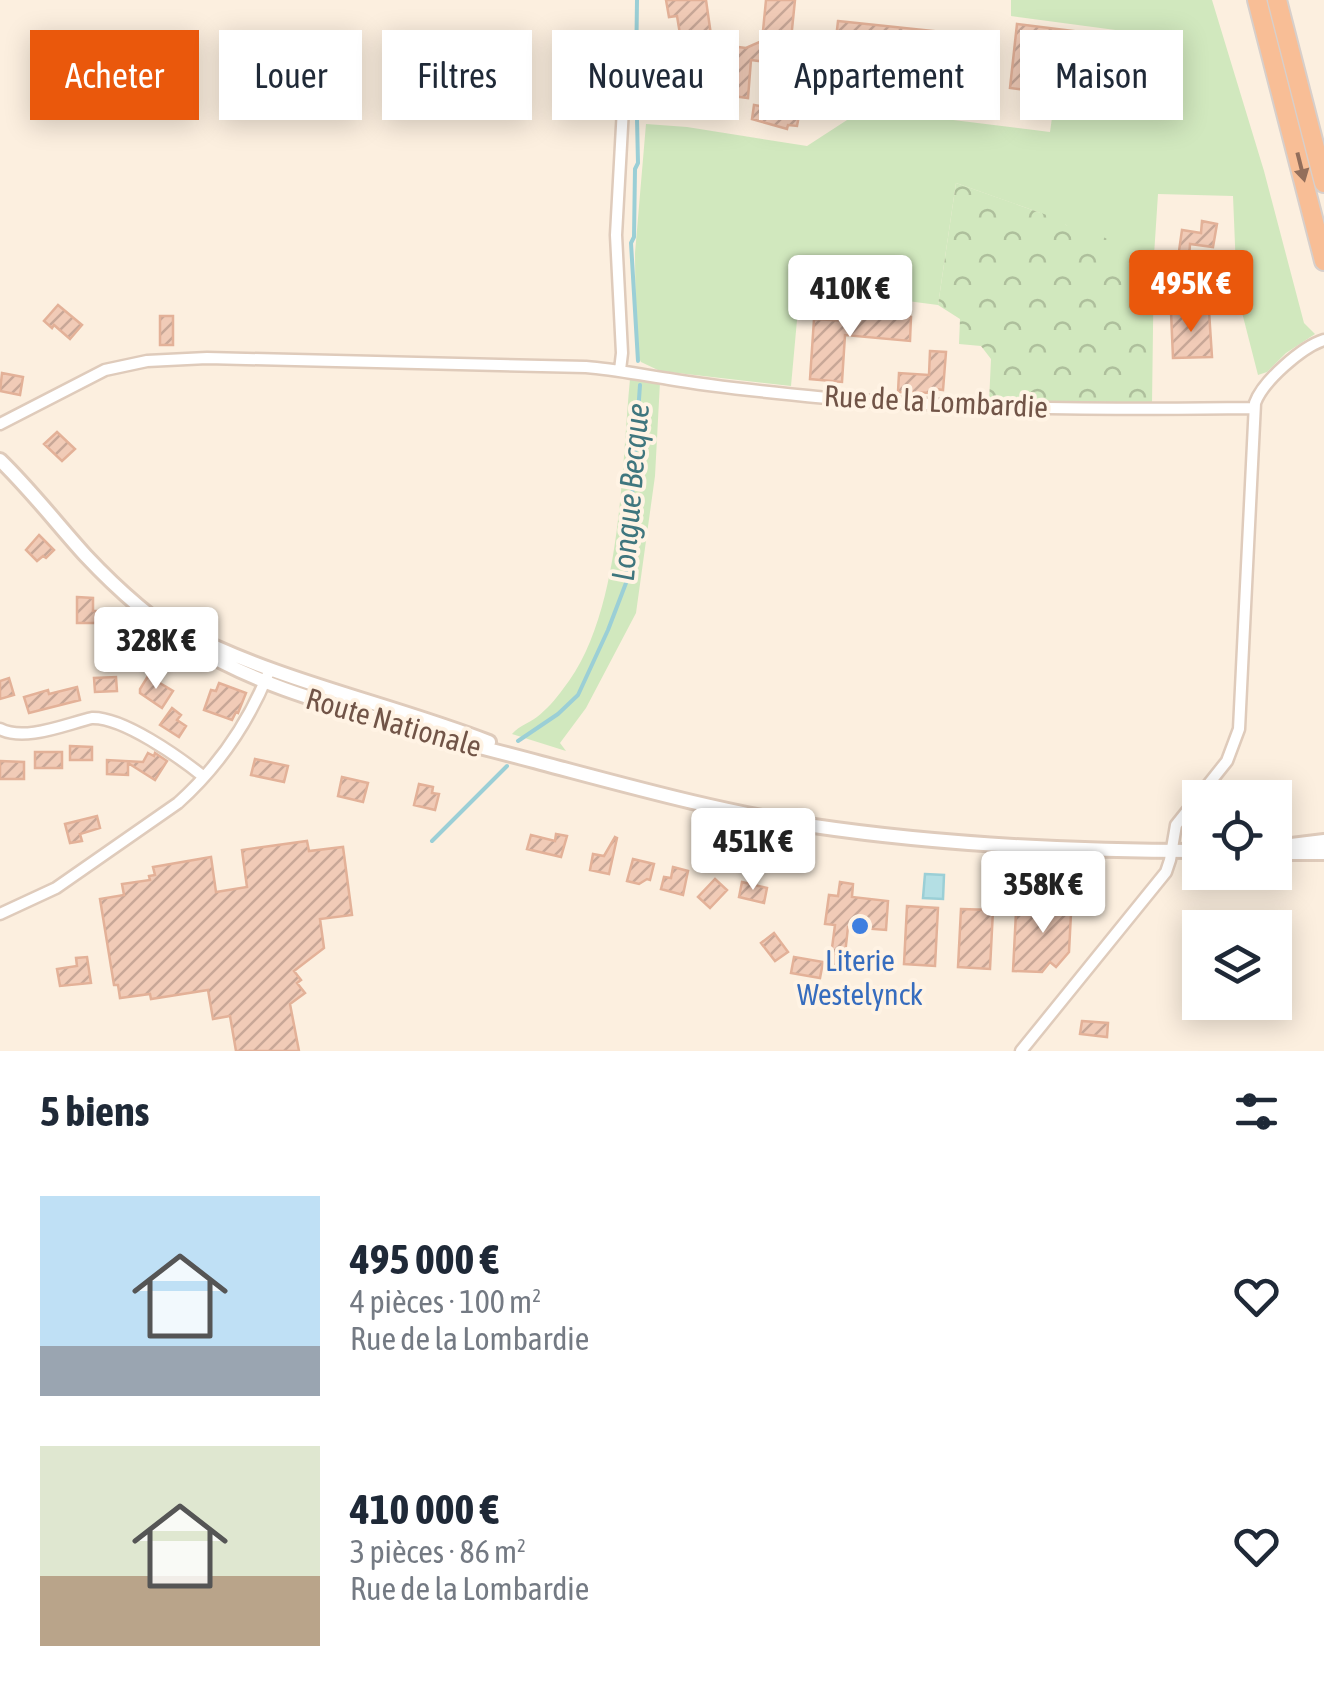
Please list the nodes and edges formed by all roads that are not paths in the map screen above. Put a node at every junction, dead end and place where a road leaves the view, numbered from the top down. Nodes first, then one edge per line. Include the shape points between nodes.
1 (1257, 0) edge
2 (1277, 0) edge
3 (622, 120) edge
4 (1324, 182) edge
5 (1324, 262) edge
6 (1324, 340) edge
7 (620, 370) junction
8 (1254, 408) junction
9 (0, 424) edge
10 (0, 460) edge
11 (268, 676) junction
12 (0, 729) edge
13 (204, 776) junction
14 (1324, 841) edge
15 (1292, 847) edge
16 (1172, 851) junction
17 (1182, 851) edge
18 (1292, 851) edge
19 (1324, 853) edge
20 (0, 914) edge
21 (1021, 1051) edge

1 -> 5 highway
2 - 4 highway
3 - 7 street via 616,235
6 - 8 street via 1262,388
7 - 8 street, Rue de la Lombardie via 837,398
7 - 9 street, Rue de la Lombardie via 166,360 96,374
8 - 16 street via 1239,729 1226,760 1176,825
10 - 11 street, Route Nationale via 101,572 147,611
11 - 13 street
11 - 16 street, Route Nationale via 426,719 541,763 715,808 996,846
12 - 13 street via 21,735 92,718 111,720
13 - 20 street via 160,818 72,878
14 - 15 street
16 - 17 street, Route Nationale
16 - 21 street via 1166,872
18 - 19 street

